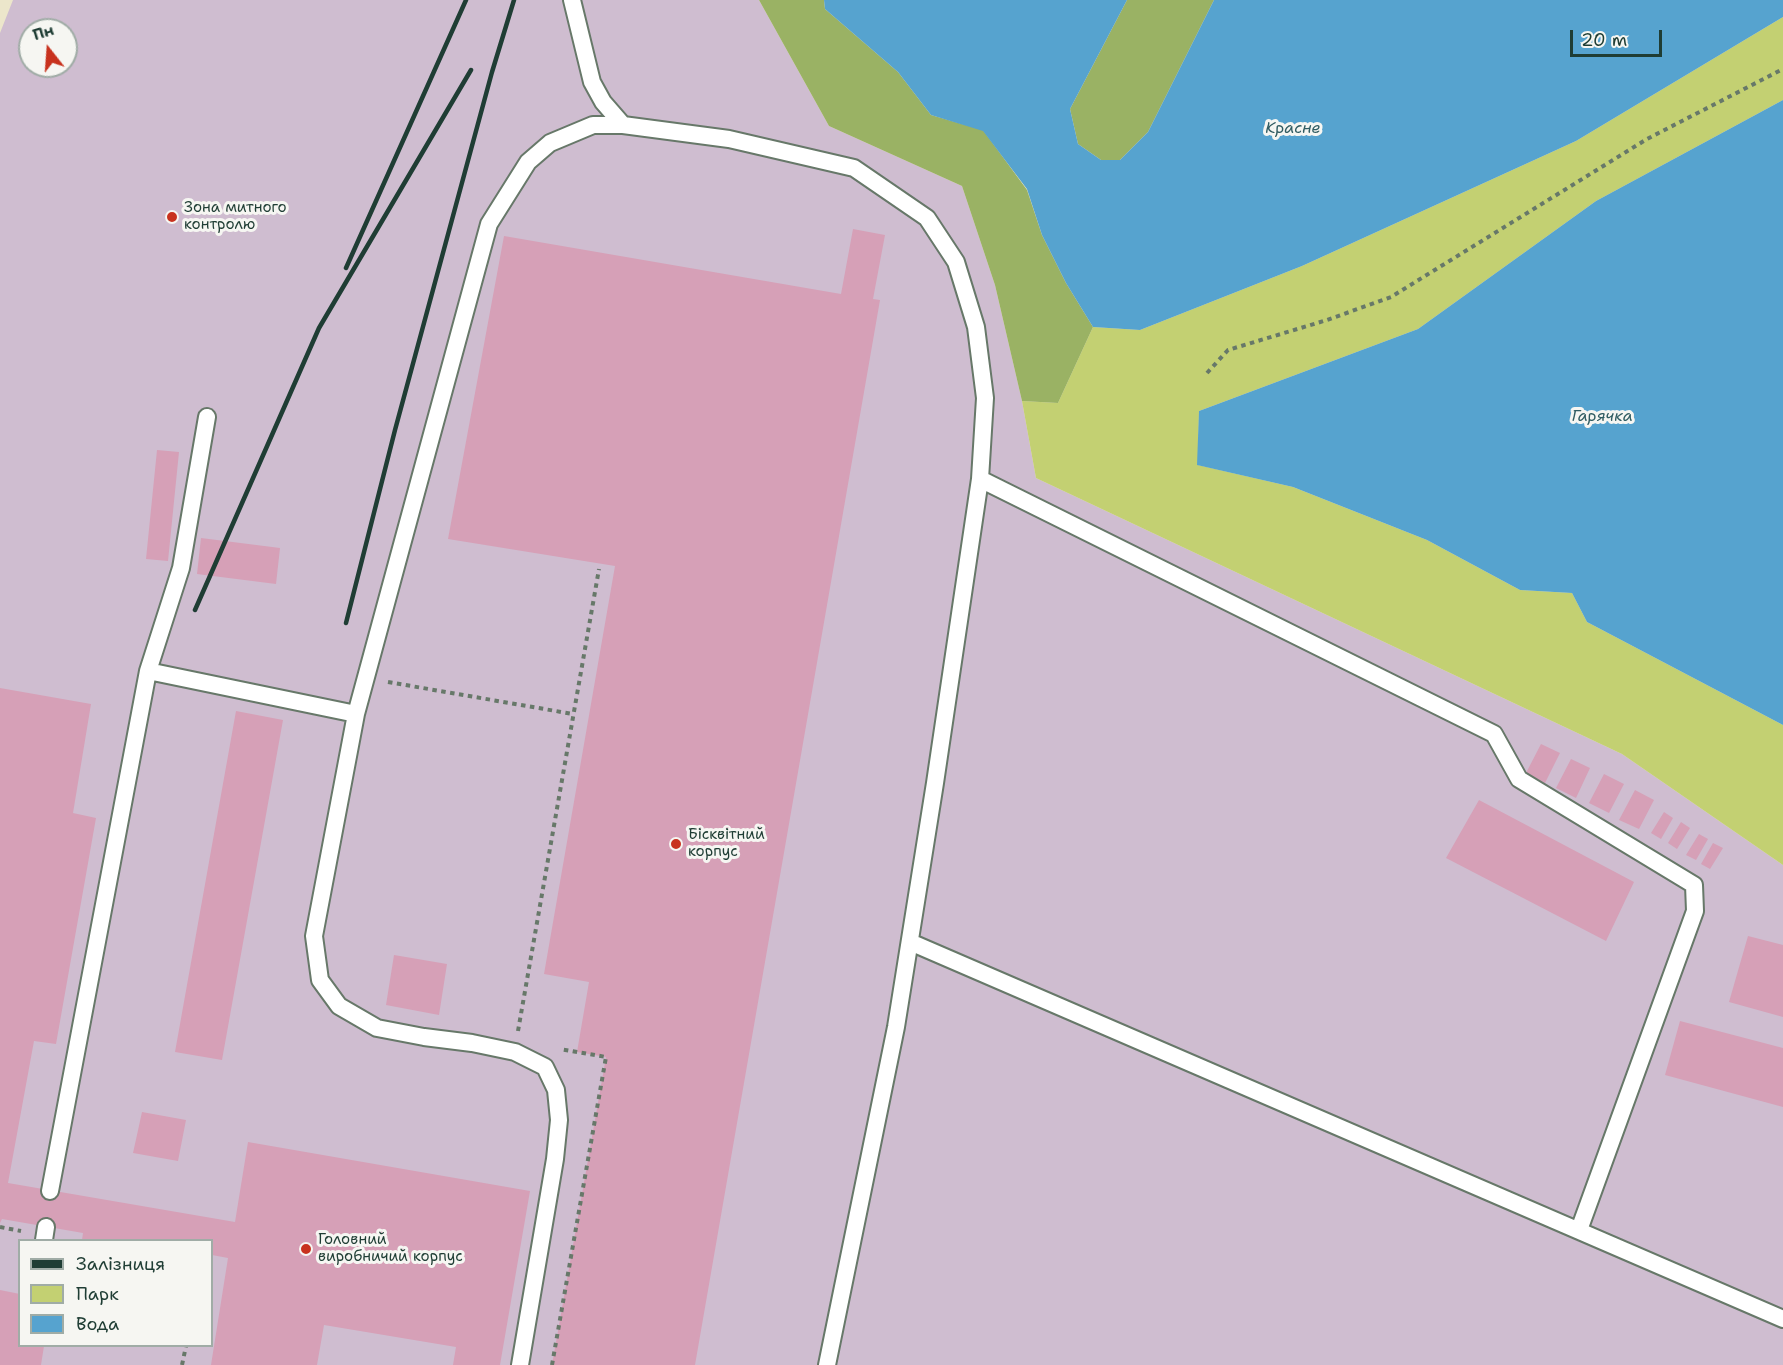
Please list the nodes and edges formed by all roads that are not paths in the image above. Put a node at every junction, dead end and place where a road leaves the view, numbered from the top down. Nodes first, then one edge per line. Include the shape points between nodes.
1 (572, 0) edge
2 (623, 125) junction
3 (207, 417) dead end
4 (980, 479) junction
5 (148, 671) junction
6 (356, 714) junction
7 (910, 942) junction
8 (50, 1191) dead end
9 (1579, 1230) junction
10 (1783, 1319) edge
11 (520, 1365) edge
12 (827, 1365) edge

1 - 2 lane via 592,82
2 - 4 lane via 729,139 854,168 927,218 956,262 976,327 985,398
2 - 6 lane via 593,125 550,143 528,162 489,224
3 - 5 lane via 181,567
4 - 7 lane
4 - 9 lane via 1494,734 1519,779 1694,885 1695,911
5 - 6 lane
5 - 8 lane
6 - 11 lane via 314,936 320,980 339,1006 377,1028 515,1052 545,1067 556,1090 560,1120 555,1159
7 - 9 lane
7 - 12 lane
9 - 10 lane

